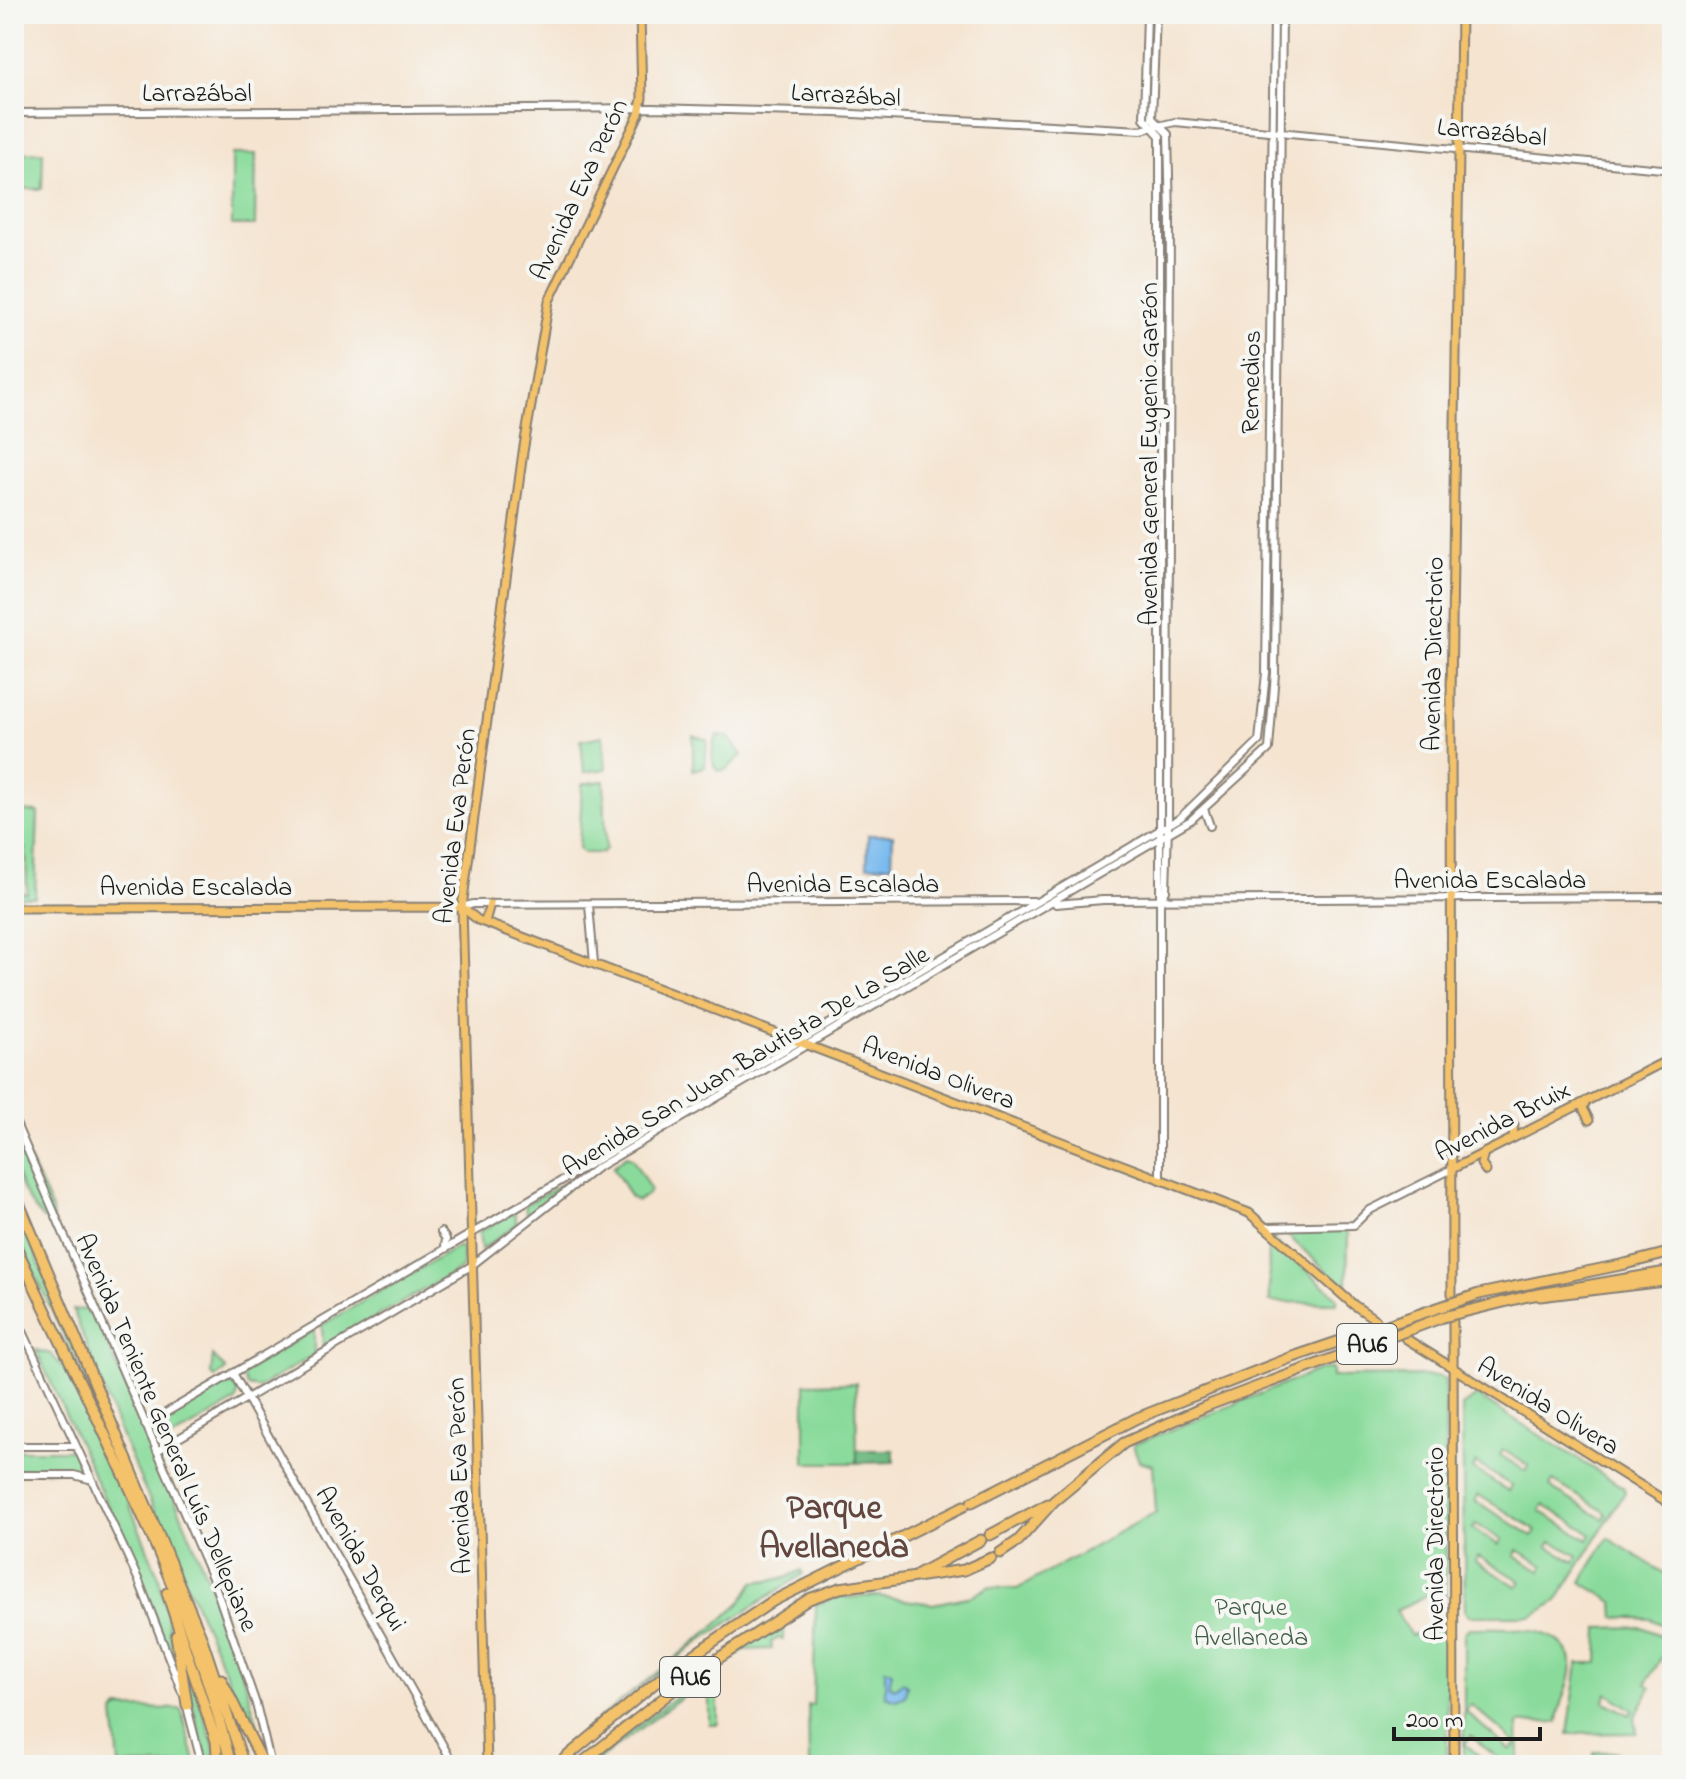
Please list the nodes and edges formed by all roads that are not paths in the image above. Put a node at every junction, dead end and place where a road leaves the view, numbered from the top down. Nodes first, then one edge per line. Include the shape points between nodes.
1 (640, 14) edge
2 (1147, 14) edge
3 (1156, 14) edge
4 (1274, 14) edge
5 (1282, 14) edge
6 (1461, 14) edge
7 (641, 108) junction
8 (14, 113) edge
9 (1157, 127) junction
10 (1276, 130) junction
11 (1458, 147) junction
12 (1672, 170) edge
13 (1253, 749) joint
14 (1269, 749) joint
15 (1204, 809) junction
16 (1168, 825) junction
17 (1210, 826) dead end
18 (1159, 831) junction
19 (1167, 834) junction
20 (1158, 840) junction
21 (1672, 897) edge
22 (1161, 900) junction
23 (1450, 900) junction
24 (1037, 901) junction
25 (1007, 902) junction
26 (490, 904) junction
27 (589, 905) junction
28 (1048, 905) junction
29 (462, 907) junction
30 (14, 908) edge
31 (1011, 916) junction
32 (485, 922) junction
33 (594, 963) junction
34 (798, 1040) junction
35 (809, 1045) junction
36 (1672, 1058) edge
37 (712, 1082) dead end
38 (712, 1091) junction
39 (1587, 1099) junction
40 (1507, 1118) dead end
41 (14, 1119) edge
42 (1589, 1120) dead end
43 (1508, 1140) junction
44 (1484, 1153) junction
45 (1452, 1169) junction
46 (1486, 1171) dead end
47 (1160, 1178) junction
48 (14, 1191) edge
49 (1266, 1227) junction
50 (441, 1232) dead end
51 (470, 1232) junction
52 (14, 1242) edge
53 (444, 1247) junction
54 (1672, 1252) edge
55 (1672, 1258) edge
56 (1625, 1264) junction
57 (471, 1266) junction
58 (1672, 1271) edge
59 (1672, 1280) edge
60 (1452, 1294) dead end
61 (1528, 1296) junction
62 (14, 1312) edge
63 (1376, 1320) dead end
64 (1453, 1322) dead end
65 (1405, 1338) dead end
66 (1453, 1370) junction
67 (233, 1373) junction
68 (248, 1398) junction
69 (145, 1425) junction
70 (14, 1446) edge
71 (76, 1446) junction
72 (157, 1451) junction
73 (14, 1475) edge
74 (93, 1483) junction
75 (1054, 1501) junction
76 (1672, 1505) edge
77 (160, 1562) junction
78 (911, 1577) junction
79 (172, 1612) junction
80 (213, 1666) junction
81 (187, 1705) junction
82 (606, 1723) junction
83 (202, 1765) edge
84 (218, 1765) edge
85 (231, 1765) edge
86 (244, 1765) edge
87 (264, 1765) edge
88 (271, 1765) edge
89 (454, 1765) edge
90 (487, 1765) edge
91 (548, 1765) edge
92 (557, 1765) edge
93 (579, 1765) edge
94 (1454, 1765) edge

1 - 7 main road, Avenida Eva Perón
2 - 9 street, Avenida General Eugenio Garzón via 1144,114
3 - 9 street, Avenida General Eugenio Garzón via 1152,114
4 - 10 street, Remedios
5 - 10 street, Remedios
6 - 11 main road, Avenida Directorio
7 - 8 street, Larrazábal
7 - 9 street, Larrazábal
7 - 29 main road, Avenida Eva Perón via 549,301 523,452
9 - 10 street, Larrazábal via 1175,122
9 - 16 street, Avenida General Eugenio Garzón via 1168,134 1170,217
9 - 18 street, Avenida General Eugenio Garzón
10 - 11 street, Larrazábal
10 - 13 street, Remedios via 1266,673 1262,732
10 - 14 street, Remedios via 1275,673
11 - 12 street, Larrazábal
11 - 23 main road, Avenida Directorio
13 - 16 street, Avenida San Juan Bautista De La Salle via 1194,808
14 - 15 street, Avenida San Juan Bautista De La Salle
15 - 17 street
15 - 19 street, Avenida San Juan Bautista De La Salle
16 - 18 street, Avenida San Juan Bautista De La Salle
16 - 19 street, Avenida General Eugenio Garzón
18 - 20 street, Avenida General Eugenio Garzón
18 - 24 street, Avenida San Juan Bautista De La Salle
19 - 20 street, Avenida San Juan Bautista De La Salle
19 - 22 street, Avenida General Eugenio Garzón via 1166,891
20 - 22 street, Avenida General Eugenio Garzón
20 - 28 street, Avenida San Juan Bautista De La Salle
21 - 23 street, Avenida Escalada
22 - 23 street, Avenida Escalada
22 - 28 street, Avenida Escalada
22 - 47 street, Avenida General Eugenio Garzón
23 - 45 main road, Avenida Directorio
24 - 25 street, Avenida Escalada
24 - 28 street, Avenida Escalada
24 - 31 street, Avenida San Juan Bautista De La Salle
25 - 27 street, Avenida Escalada
25 - 31 street
26 - 27 street, Avenida Escalada
26 - 29 street, Avenida Escalada
26 - 32 main road
27 - 33 street
28 - 35 street, Avenida San Juan Bautista De La Salle
29 - 30 main road, Avenida Escalada
29 - 32 main road, Avenida Olivera
29 - 51 main road, Avenida Eva Perón
31 - 34 street, Avenida San Juan Bautista De La Salle
32 - 33 main road, Avenida Olivera
33 - 34 main road, Avenida Olivera
34 - 35 main road, Avenida Olivera
34 - 38 street, Avenida San Juan Bautista De La Salle
35 - 47 main road, Avenida Olivera
35 - 57 street, Avenida San Juan Bautista De La Salle via 595,1169
36 - 39 main road, Avenida Bruix
37 - 38 street
38 - 51 street, Avenida San Juan Bautista De La Salle
39 - 42 main road via 1583,1108
39 - 43 main road, Avenida Bruix
40 - 43 main road via 1515,1128
41 - 69 street, Avenida Teniente General Luís Dellepiane
43 - 44 main road, Avenida Bruix
44 - 45 main road, Avenida Bruix
44 - 46 main road
45 - 49 street, Avenida Bruix via 1368,1211 1354,1225
45 - 60 main road, Avenida Directorio
47 - 49 main road, Avenida Olivera via 1249,1213
48 - 80 highway
49 - 63 main road, Avenida Olivera
50 - 53 street
51 - 53 street, Avenida San Juan Bautista De La Salle
51 - 57 main road, Avenida Eva Perón
52 - 77 highway
53 - 67 street, Avenida San Juan Bautista De La Salle
54 - 56 highway
55 - 56 highway, AU6
56 - 82 highway, AU6, bridge via 1557,1275 1434,1307 1195,1392 1083,1443 773,1601 667,1673
57 - 68 street, Avenida San Juan Bautista De La Salle
57 - 90 main road, Avenida Eva Perón
58 - 61 highway, AU6
59 - 61 highway
61 - 75 highway, AU6, bridge via 1443,1317 1209,1405 1124,1443
62 - 71 street
64 - 66 main road, Avenida Directorio
65 - 66 main road, Avenida Olivera
66 - 76 main road, Avenida Olivera
66 - 94 main road, Avenida Directorio
67 - 68 street, Avenida Derqui
67 - 69 street, Avenida San Juan Bautista De La Salle
68 - 72 street, Avenida San Juan Bautista De La Salle
68 - 89 street, Avenida Derqui
69 - 72 street, Avenida Teniente General Luís Dellepiane
70 - 71 street
71 - 74 street
72 - 88 street, Avenida Teniente General Luís Dellepiane via 220,1599
73 - 74 street via 82,1475
74 - 81 street via 139,1581
75 - 78 highway, AU6
75 - 78 highway, AU6 via 1018,1541 996,1556 964,1570
77 - 79 highway
77 - 85 highway via 211,1695
78 - 93 highway, AU6 via 840,1588 789,1609 690,1677
79 - 81 highway
79 - 84 highway via 216,1741
80 - 86 highway
80 - 87 highway
81 - 83 street
82 - 91 highway
82 - 92 highway, AU6

